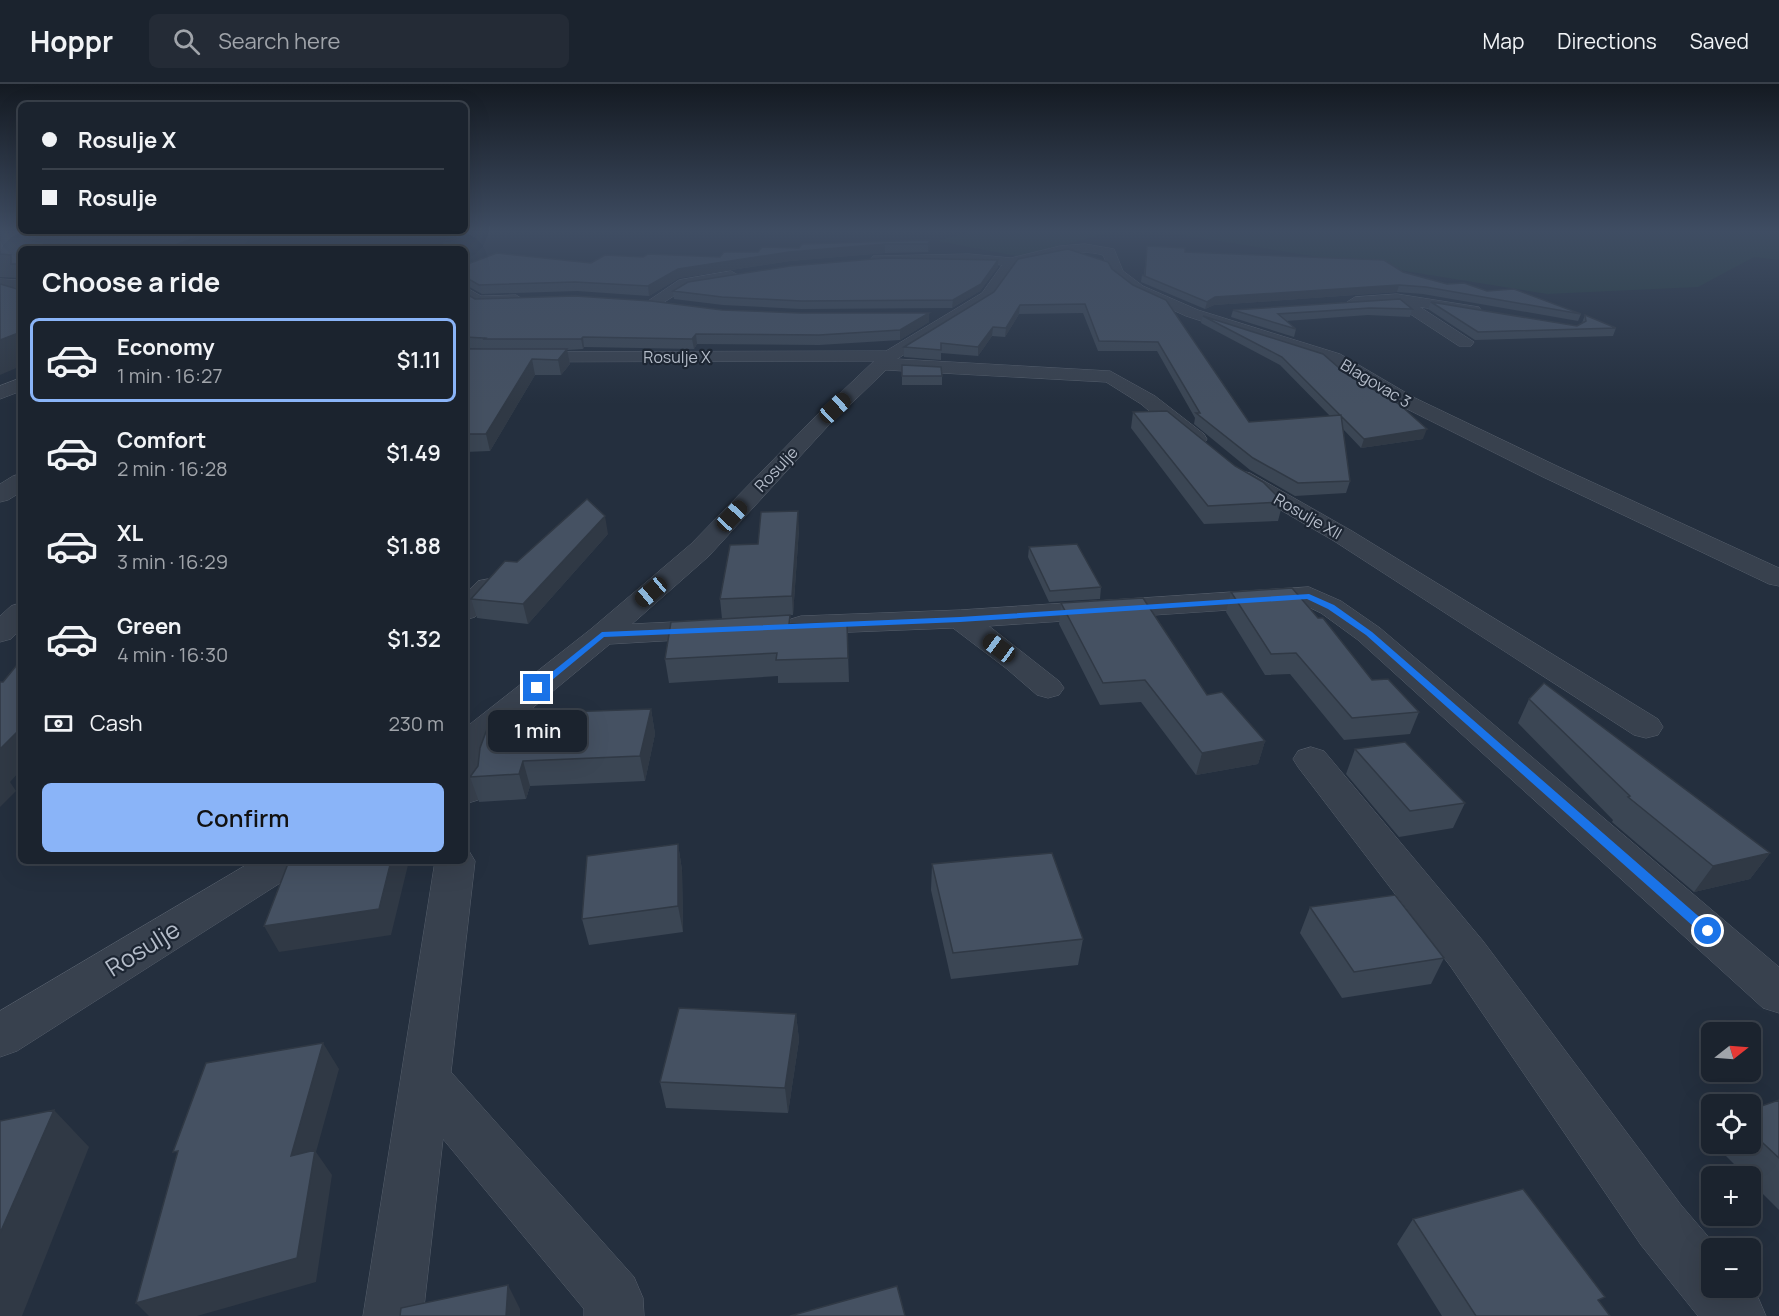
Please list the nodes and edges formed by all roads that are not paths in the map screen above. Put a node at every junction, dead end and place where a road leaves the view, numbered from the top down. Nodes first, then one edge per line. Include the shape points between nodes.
1 (671, 289) edge
2 (992, 289) edge
3 (1139, 289) edge
4 (535, 299) edge
5 (1397, 299) junction
6 (469, 300) edge
7 (1343, 303) edge
8 (681, 306) edge
9 (1238, 310) edge
10 (1192, 313) junction
11 (1493, 313) edge
12 (921, 315) edge
13 (955, 315) junction
14 (1465, 342) dead end
15 (468, 357) edge
16 (886, 360) junction
17 (18, 385) edge
18 (0, 393) edge
19 (18, 483) edge
20 (0, 495) edge
21 (1779, 578) edge
22 (488, 587) edge
23 (468, 608) edge
24 (18, 615) edge
25 (960, 619) junction
26 (0, 633) edge
27 (602, 635) junction
28 (1048, 688) dead end
29 (1646, 727) dead end
30 (468, 743) edge
31 (1311, 759) dead end
32 (280, 864) edge
33 (455, 864) edge
34 (1779, 994) edge
35 (0, 1036) edge
36 (426, 1080) junction
37 (1701, 1273) edge
38 (1722, 1298) edge
39 (393, 1316) edge
40 (614, 1316) edge
41 (1736, 1316) edge

1 - 8 street via 647,302
2 - 13 street
3 - 10 street, Blagovac 3
4 - 6 street
5 - 7 street
5 - 11 street
5 - 14 street
9 - 10 street
10 - 21 street, Blagovac 3 via 1334,358 1408,402
12 - 13 street
13 - 16 street, Rosulje
15 - 16 street, Rosulje X
16 - 27 street, Rosulje via 820,423 700,550
16 - 29 street, Rosulje XII via 1110,377 1148,400 1241,477 1343,536
17 - 18 street
19 - 20 street
22 - 23 street
24 - 26 street
25 - 27 street
25 - 28 street
25 - 34 street via 1309,596 1369,634
27 - 30 street, Rosulje
31 - 37 street via 1467,954 1661,1225
32 - 35 street, Rosulje
33 - 36 street
36 - 39 street
36 - 40 street via 612,1298
38 - 41 street

